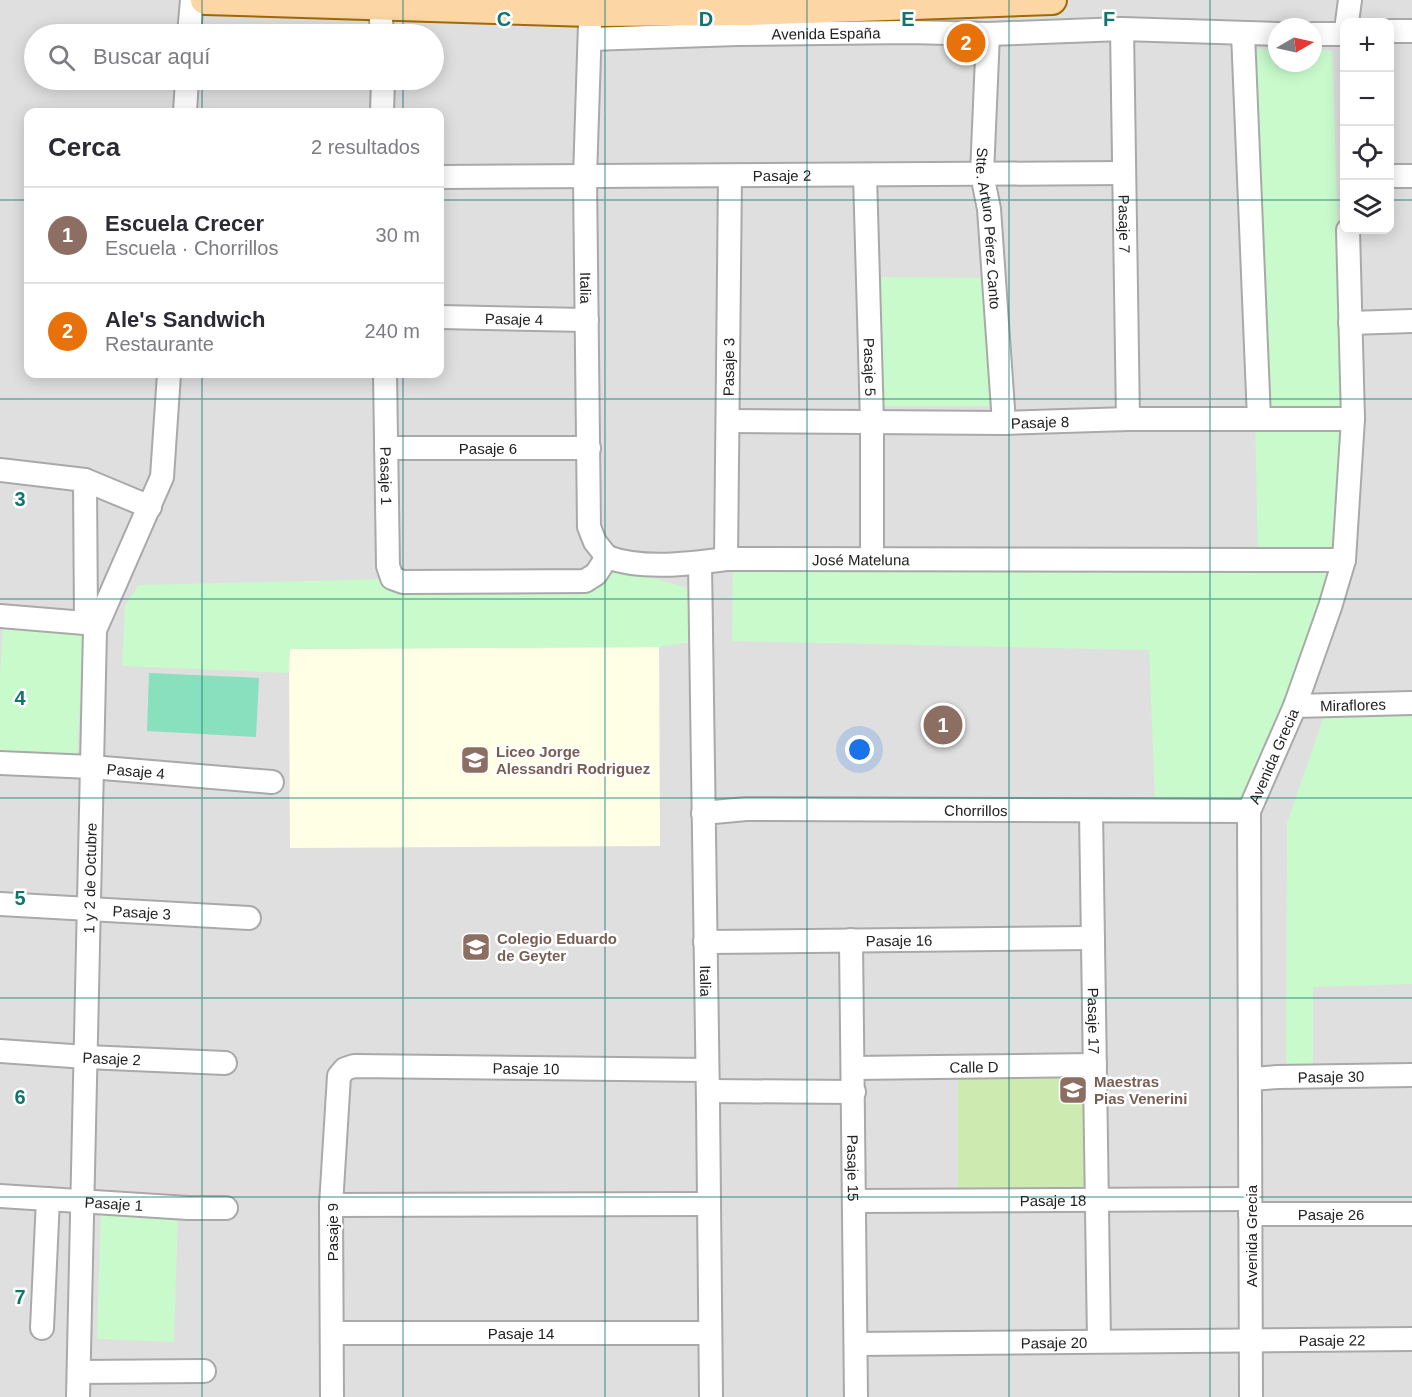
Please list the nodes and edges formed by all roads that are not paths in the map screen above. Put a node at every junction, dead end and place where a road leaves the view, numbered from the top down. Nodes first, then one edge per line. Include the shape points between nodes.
1 (192, 0) edge
2 (205, 0) edge
3 (1052, 0) edge
4 (1350, 0) edge
5 (262, 1) edge
6 (748, 5) edge
7 (380, 6) junction
8 (1348, 18) edge
9 (190, 24) edge
10 (381, 24) edge
11 (590, 26) junction
12 (1122, 29) junction
13 (1394, 31) edge
14 (1412, 31) edge
15 (1243, 33) junction
16 (987, 34) junction
17 (1268, 34) edge
18 (1322, 34) edge
19 (1340, 34) edge
20 (186, 90) edge
21 (383, 90) edge
22 (185, 108) edge
23 (382, 108) edge
24 (1124, 173) junction
25 (982, 174) junction
26 (865, 175) junction
27 (730, 176) junction
28 (1394, 176) edge
29 (1412, 176) edge
30 (444, 177) edge
31 (585, 177) junction
32 (1348, 234) edge
33 (444, 317) edge
34 (587, 320) junction
35 (1412, 321) edge
36 (1350, 323) junction
37 (169, 378) edge
38 (385, 378) edge
39 (1128, 419) junction
40 (1259, 419) junction
41 (1353, 419) junction
42 (728, 421) junction
43 (872, 422) junction
44 (1004, 423) junction
45 (386, 448) junction
46 (589, 448) junction
47 (0, 470) edge
48 (85, 480) junction
49 (150, 507) junction
50 (607, 557) junction
51 (726, 559) junction
52 (872, 559) junction
53 (1344, 560) junction
54 (700, 564) junction
55 (0, 616) edge
56 (92, 623) junction
57 (1412, 703) edge
58 (1295, 706) junction
59 (0, 763) edge
60 (91, 767) junction
61 (272, 782) dead end
62 (1091, 811) junction
63 (1249, 811) junction
64 (703, 813) junction
65 (0, 904) edge
66 (89, 909) junction
67 (249, 918) dead end
68 (1093, 938) junction
69 (851, 940) junction
70 (705, 942) junction
71 (0, 1051) edge
72 (86, 1058) junction
73 (225, 1063) dead end
74 (1095, 1065) junction
75 (854, 1068) junction
76 (345, 1069) joint
77 (1412, 1074) edge
78 (1250, 1079) junction
79 (707, 1081) junction
80 (854, 1092) junction
81 (0, 1196) edge
82 (48, 1198) junction
83 (1097, 1200) junction
84 (83, 1201) junction
85 (855, 1201) junction
86 (708, 1204) junction
87 (331, 1205) junction
88 (1250, 1207) junction
89 (226, 1208) dead end
90 (1412, 1214) edge
91 (42, 1328) dead end
92 (332, 1333) junction
93 (710, 1333) junction
94 (1251, 1339) junction
95 (1412, 1339) edge
96 (1099, 1341) junction
97 (856, 1344) junction
98 (204, 1371) dead end
99 (79, 1372) junction
100 (78, 1397) edge
101 (332, 1397) edge
102 (711, 1397) edge
103 (856, 1397) edge
104 (1251, 1397) edge

1 - 9 street
2 - 5 main road, Avenida España
3 - 6 main road, Avenida España
4 - 8 street
5 - 7 main road, Avenida España
6 - 11 main road, Avenida España
7 - 10 street
7 - 11 main road, Avenida España
11 - 16 street, Avenida España via 760,34
11 - 31 street, Italia
12 - 15 street, Avenida España
12 - 16 street, Avenida España
12 - 24 street, Pasaje 7
13 - 14 street
15 - 17 street, Avenida España
15 - 40 street
16 - 25 street, Stte. Arturo Pérez Canto
18 - 19 street
20 - 22 street
21 - 23 street
24 - 25 street, Pasaje 2
24 - 39 street, Pasaje 7
25 - 26 street, Pasaje 2
25 - 44 street, Stte. Arturo Pérez Canto via 989,209
26 - 27 street, Pasaje 2
26 - 43 street, Pasaje 5
27 - 31 street, Pasaje 2
27 - 42 street, Pasaje 3
28 - 29 street
30 - 31 street, Pasaje 2
31 - 34 street, Italia
32 - 36 street, Avenida Grecia
33 - 34 street, Pasaje 4
34 - 46 street, Italia
35 - 36 street
36 - 41 street, Avenida Grecia
37 - 49 street, 1 y 2 de Octubre via 162,477
38 - 45 street, Pasaje 1
39 - 40 street, Pasaje 8
39 - 44 street, Pasaje 8
40 - 41 street, Pasaje 8
41 - 53 street, Avenida Grecia
42 - 43 street, Pasaje 8
42 - 51 street, Pasaje 3
43 - 44 street, Pasaje 8
43 - 52 street, Pasaje 5
45 - 46 street, Pasaje 6
45 - 50 street, Pasaje 1 via 388,566 392,578 403,582 585,580 596,574
46 - 50 street, Italia via 589,527
47 - 48 street
48 - 49 street
48 - 56 street
49 - 56 street, 1 y 2 de Octubre
50 - 54 street, José Mateluna via 620,562
51 - 52 street, José Mateluna
51 - 54 street, José Mateluna
52 - 53 street, José Mateluna
53 - 58 street, Avenida Grecia
54 - 64 street, Italia
55 - 56 street
56 - 60 street, 1 y 2 de Octubre via 95,630
57 - 58 street, Miraflores
58 - 63 street, Avenida Grecia
59 - 60 street, Pasaje 4
60 - 61 street, Pasaje 4
60 - 66 street, 1 y 2 de Octubre
62 - 63 street, Chorrillos
62 - 64 street, Chorrillos via 746,809
62 - 68 street, Pasaje 17
63 - 78 street, Avenida Grecia
64 - 70 street, Italia
65 - 66 street, Pasaje 3
66 - 67 street, Pasaje 3
66 - 72 street, 1 y 2 de Octubre
68 - 69 street, Pasaje 16
68 - 74 street, Pasaje 17
69 - 70 street, Pasaje 16
69 - 75 street, Pasaje 15
70 - 79 street, Italia
71 - 72 street, Pasaje 2
72 - 73 street, Pasaje 2
72 - 84 street, 1 y 2 de Octubre
74 - 75 street, Calle D
74 - 83 street, Pasaje 17
75 - 80 street, Pasaje 15
76 - 79 street, Pasaje 10 via 354,1066
76 - 87 street, Pasaje 9 via 339,1076
77 - 78 street, Pasaje 30
78 - 88 street, Avenida Grecia
79 - 80 street
79 - 86 street, Italia
80 - 85 street, Pasaje 15
81 - 82 street, Pasaje 1
82 - 84 street, Pasaje 1
82 - 91 street
83 - 85 street, Pasaje 18
83 - 88 street, Pasaje 18
83 - 96 street, Pasaje 17
84 - 89 street, Pasaje 1
84 - 99 street, 1 y 2 de Octubre
85 - 97 street, Pasaje 15
86 - 87 street
86 - 93 street, Italia
87 - 92 street, Pasaje 9
88 - 90 street, Pasaje 26
88 - 94 street, Avenida Grecia
92 - 93 street, Pasaje 14
92 - 101 street, Pasaje 9
93 - 102 street, Italia
94 - 95 street, Pasaje 22
94 - 96 street, Pasaje 20
94 - 104 street, Avenida Grecia
96 - 97 street, Pasaje 20
97 - 103 street, Pasaje 15
98 - 99 street
99 - 100 street, 1 y 2 de Octubre

